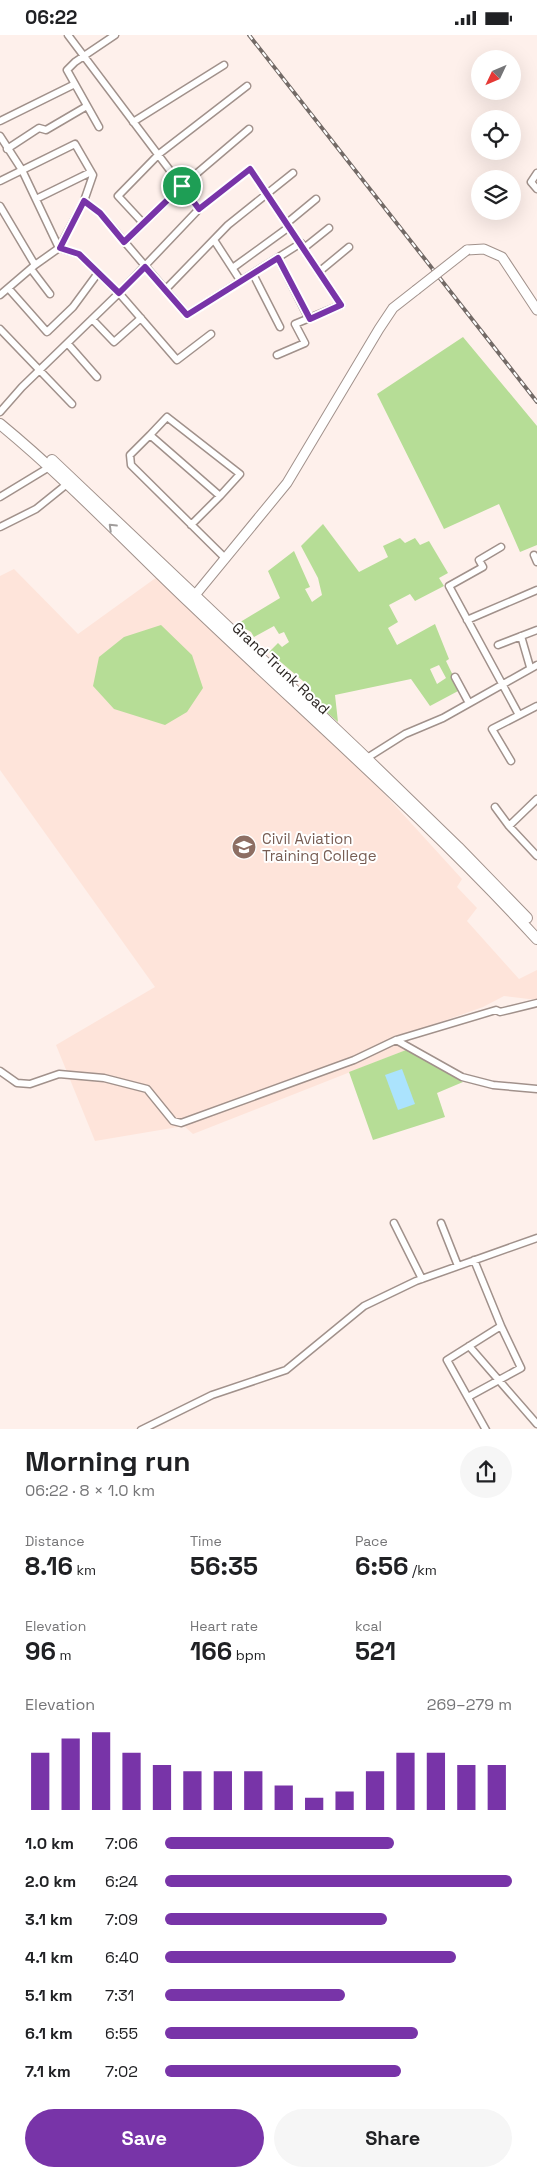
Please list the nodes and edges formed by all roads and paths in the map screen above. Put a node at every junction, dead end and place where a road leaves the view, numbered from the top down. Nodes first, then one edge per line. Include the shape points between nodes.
1 (68, 35) edge
2 (116, 35) edge
3 (84, 57) junction
4 (224, 65) dead end
5 (75, 84) junction
6 (247, 86) dead end
7 (87, 105) junction
8 (0, 121) edge
9 (133, 122) junction
10 (99, 127) dead end
11 (249, 129) dead end
12 (0, 136) edge
13 (7, 149) junction
14 (159, 154) junction
15 (22, 170) junction
16 (91, 172) junction
17 (293, 173) dead end
18 (537, 173) edge
19 (0, 181) edge
20 (182, 186) junction
21 (537, 189) edge
22 (268, 193) junction
23 (36, 199) junction
24 (316, 199) dead end
25 (84, 201) junction
26 (0, 206) edge
27 (199, 209) junction
28 (143, 223) junction
29 (288, 225) junction
30 (329, 228) dead end
31 (214, 239) junction
32 (124, 242) junction
33 (302, 245) junction
34 (349, 247) dead end
35 (60, 248) junction
36 (278, 258) junction
37 (33, 267) junction
38 (145, 267) junction
39 (234, 267) junction
40 (320, 271) junction
41 (98, 273) junction
42 (253, 274) junction
43 (240, 280) junction
44 (9, 289) junction
45 (166, 289) junction
46 (119, 293) junction
47 (50, 294) dead end
48 (0, 295) edge
49 (537, 310) edge
50 (141, 318) junction
51 (92, 319) junction
52 (310, 319) junction
53 (280, 327) dead end
54 (0, 329) edge
55 (212, 334) dead end
56 (68, 344) junction
57 (277, 355) dead end
58 (41, 371) junction
59 (97, 377) dead end
60 (72, 404) dead end
61 (0, 414) edge
62 (0, 424) edge
63 (150, 435) junction
64 (51, 466) junction
65 (67, 484) junction
66 (220, 496) junction
67 (0, 497) edge
68 (191, 525) junction
69 (0, 527) edge
70 (501, 547) dead end
71 (534, 555) dead end
72 (225, 558) junction
73 (537, 562) edge
74 (537, 591) edge
75 (192, 599) junction
76 (467, 620) junction
77 (537, 629) edge
78 (521, 636) junction
79 (498, 645) dead end
80 (534, 666) edge
81 (455, 677) dead end
82 (502, 685) junction
83 (469, 703) junction
84 (537, 706) edge
85 (520, 715) junction
86 (367, 758) junction
87 (511, 761) dead end
88 (537, 799) edge
89 (495, 807) dead end
90 (509, 826) junction
91 (537, 855) edge
92 (537, 929) edge
93 (537, 939) edge
94 (537, 1003) edge
95 (396, 1040) junction
96 (0, 1071) edge
97 (537, 1089) edge
98 (394, 1223) dead end
99 (441, 1223) dead end
100 (537, 1238) edge
101 (474, 1260) junction
102 (458, 1266) junction
103 (422, 1279) junction
104 (501, 1326) junction
105 (469, 1346) junction
106 (499, 1380) junction
107 (468, 1397) junction
108 (537, 1424) edge
109 (141, 1429) edge
110 (486, 1429) edge

1 - 3 street
2 - 3 street
3 - 5 street via 67,70
3 - 9 street
4 - 9 street
5 - 7 street
5 - 8 street
6 - 14 street
7 - 10 street
7 - 13 street via 46,129 39,128
9 - 14 street
11 - 20 street
12 - 13 street
13 - 15 street
14 - 20 street
14 - 28 street via 118,196
15 - 16 street via 75,143
15 - 19 street
15 - 23 street
16 - 23 street
16 - 25 street via 93,175
17 - 22 street
18 - 21 street via 531,182
20 - 27 street
20 - 28 street
22 - 27 street via 250,169
22 - 29 street
22 - 31 street
23 - 35 street
24 - 29 street
25 - 32 street via 100,213
25 - 35 street
26 - 37 street
27 - 38 street
28 - 32 street
29 - 33 street
29 - 39 street
30 - 33 street
31 - 39 street
31 - 45 street
32 - 38 street
33 - 36 street
33 - 40 street
34 - 40 street
35 - 37 street
35 - 41 street via 79,254
36 - 42 street
36 - 52 street
37 - 44 street
37 - 47 street
38 - 45 street
38 - 46 street
39 - 43 street
40 - 52 street via 341,305
41 - 44 street via 73,307 47,332
41 - 46 street
42 - 43 street
42 - 53 street
43 - 45 street via 187,315
44 - 48 street
46 - 50 street
46 - 51 street
49 - 72 main road, bridge via 502,257 484,249 467,250 393,308 287,483
50 - 51 street via 114,342
50 - 55 street via 177,360
51 - 56 street
52 - 57 street via 295,324 305,343
54 - 58 street
56 - 58 street
56 - 59 street
58 - 60 street
58 - 61 street via 22,387
61 - 75 highway, Grand Trunk Road via 72,477
62 - 64 highway, Grand Trunk Road
63 - 66 street
63 - 66 street via 167,417 240,474
63 - 68 street via 130,455 131,465
64 - 65 highway, Grand Trunk Road
64 - 67 street
65 - 69 street via 36,509
75 -> 65 highway, Grand Trunk Road
66 - 68 street
68 - 72 street
70 - 76 street via 479,560 483,567 449,586
71 - 73 street
72 - 75 main road
74 - 76 street
75 - 86 highway, Grand Trunk Road
75 - 93 highway, Grand Trunk Road via 463,861
76 - 82 street
77 - 78 street
78 - 79 street
78 - 80 street
80 - 82 street
81 - 83 street
82 - 83 street
82 - 85 street
83 - 86 street
84 - 85 street
85 - 87 street via 492,729
86 - 92 highway, Grand Trunk Road
88 - 90 street
89 - 90 street
90 - 91 street
94 - 95 street via 496,1011
95 - 96 street via 354,1060 181,1123 174,1121 147,1089 104,1077 59,1074 30,1084 17,1083
95 - 97 street via 462,1077 493,1085
98 - 103 street
99 - 102 street
100 - 101 street
101 - 102 street
101 - 104 street
102 - 103 street
103 - 109 street via 364,1306 286,1371 212,1395
104 - 105 street
104 - 106 street via 521,1368
105 - 106 street
105 - 107 street via 447,1360
106 - 107 street
106 - 108 street
107 - 110 street

